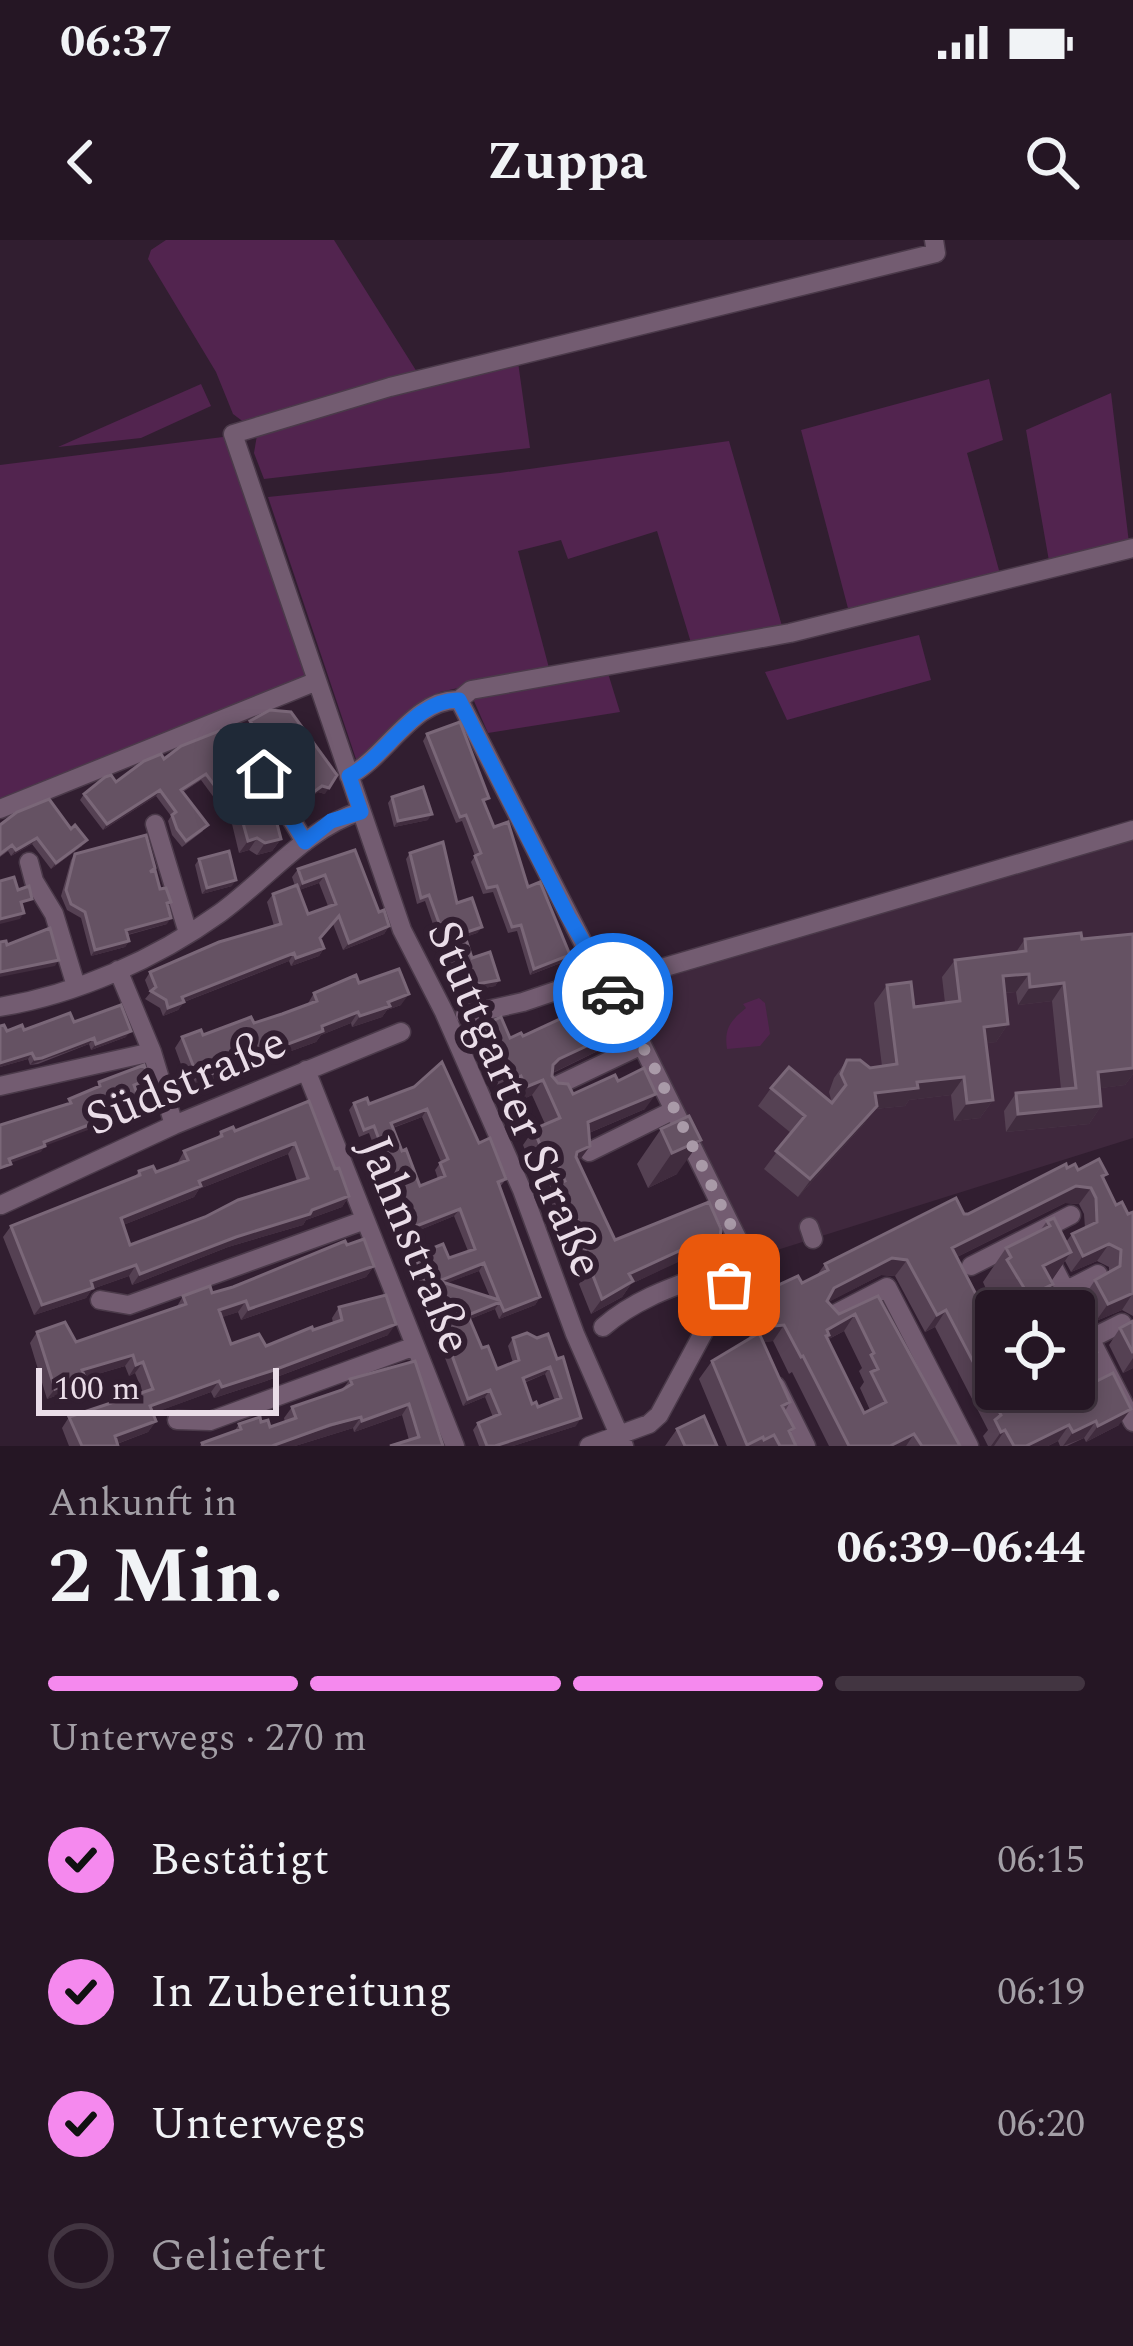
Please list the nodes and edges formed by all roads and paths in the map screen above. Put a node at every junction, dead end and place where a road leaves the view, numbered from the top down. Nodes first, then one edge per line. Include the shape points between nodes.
1 (934, 240) edge
2 (1133, 548) edge
3 (317, 681) junction
4 (459, 700) junction
5 (264, 774) dead end
6 (349, 776) junction
7 (0, 808) edge
8 (361, 812) junction
9 (155, 824) dead end
10 (1133, 830) edge
11 (305, 842) junction
12 (29, 862) dead end
13 (188, 933) junction
14 (118, 970) junction
15 (604, 980) junction
16 (76, 986) junction
17 (0, 1006) edge
18 (465, 1015) dead end
19 (401, 1031) dead end
20 (642, 1045) junction
21 (152, 1052) junction
22 (306, 1070) junction
23 (0, 1086) edge
24 (554, 1087) edge
25 (674, 1110) junction
26 (174, 1125) junction
27 (589, 1152) edge
28 (1, 1205) edge
29 (1071, 1216) dead end
30 (365, 1220) junction
31 (1036, 1233) junction
32 (742, 1261) junction
33 (971, 1266) dead end
34 (1098, 1274) edge
35 (907, 1277) edge
36 (887, 1287) junction
37 (1064, 1290) edge
38 (1067, 1290) edge
39 (100, 1300) dead end
40 (829, 1317) edge
41 (1122, 1323) edge
42 (603, 1327) dead end
43 (1095, 1336) edge
44 (415, 1346) junction
45 (1095, 1349) edge
46 (1107, 1372) junction
47 (769, 1373) edge
48 (1095, 1378) edge
49 (177, 1420) dead end
50 (1133, 1422) edge
51 (621, 1441) edge
52 (454, 1446) edge
53 (589, 1446) edge
54 (806, 1446) edge
55 (969, 1446) edge

1 - 3 street, Stuttgarter Straße via 936,253 390,387 233,434
2 - 4 street via 790,633 558,671 471,690
3 - 6 street, Stuttgarter Straße
3 - 7 street
4 - 6 street via 428,707
4 - 15 street
5 - 11 street
6 - 8 street, Stuttgarter Straße
8 - 11 street via 331,821
8 - 51 street, Stuttgarter Straße via 403,930 515,1174
9 - 13 street
10 - 15 street
11 - 13 street
12 - 16 street
13 - 14 street
14 - 16 street
14 - 21 street
15 - 18 street
15 - 20 street
16 - 17 street
19 - 22 street, Südstraße
20 - 24 street
20 - 25 street
21 - 23 street
21 - 26 street
22 - 26 street, Südstraße
22 - 30 street, Jahnstraße
25 - 27 street
25 - 32 street
26 - 28 street, Südstraße
29 - 31 street
30 - 39 street via 129,1306
30 - 44 street, Jahnstraße
31 - 33 street
31 - 37 street
32 - 42 street via 663,1289
32 - 51 street via 659,1414
34 - 38 street
35 - 36 street
36 - 40 street
36 - 55 street
41 - 43 street
44 - 49 street via 210,1421
44 - 52 street, Jahnstraße
45 - 46 street
46 - 48 street
46 - 50 street
47 - 54 street
51 - 53 street

